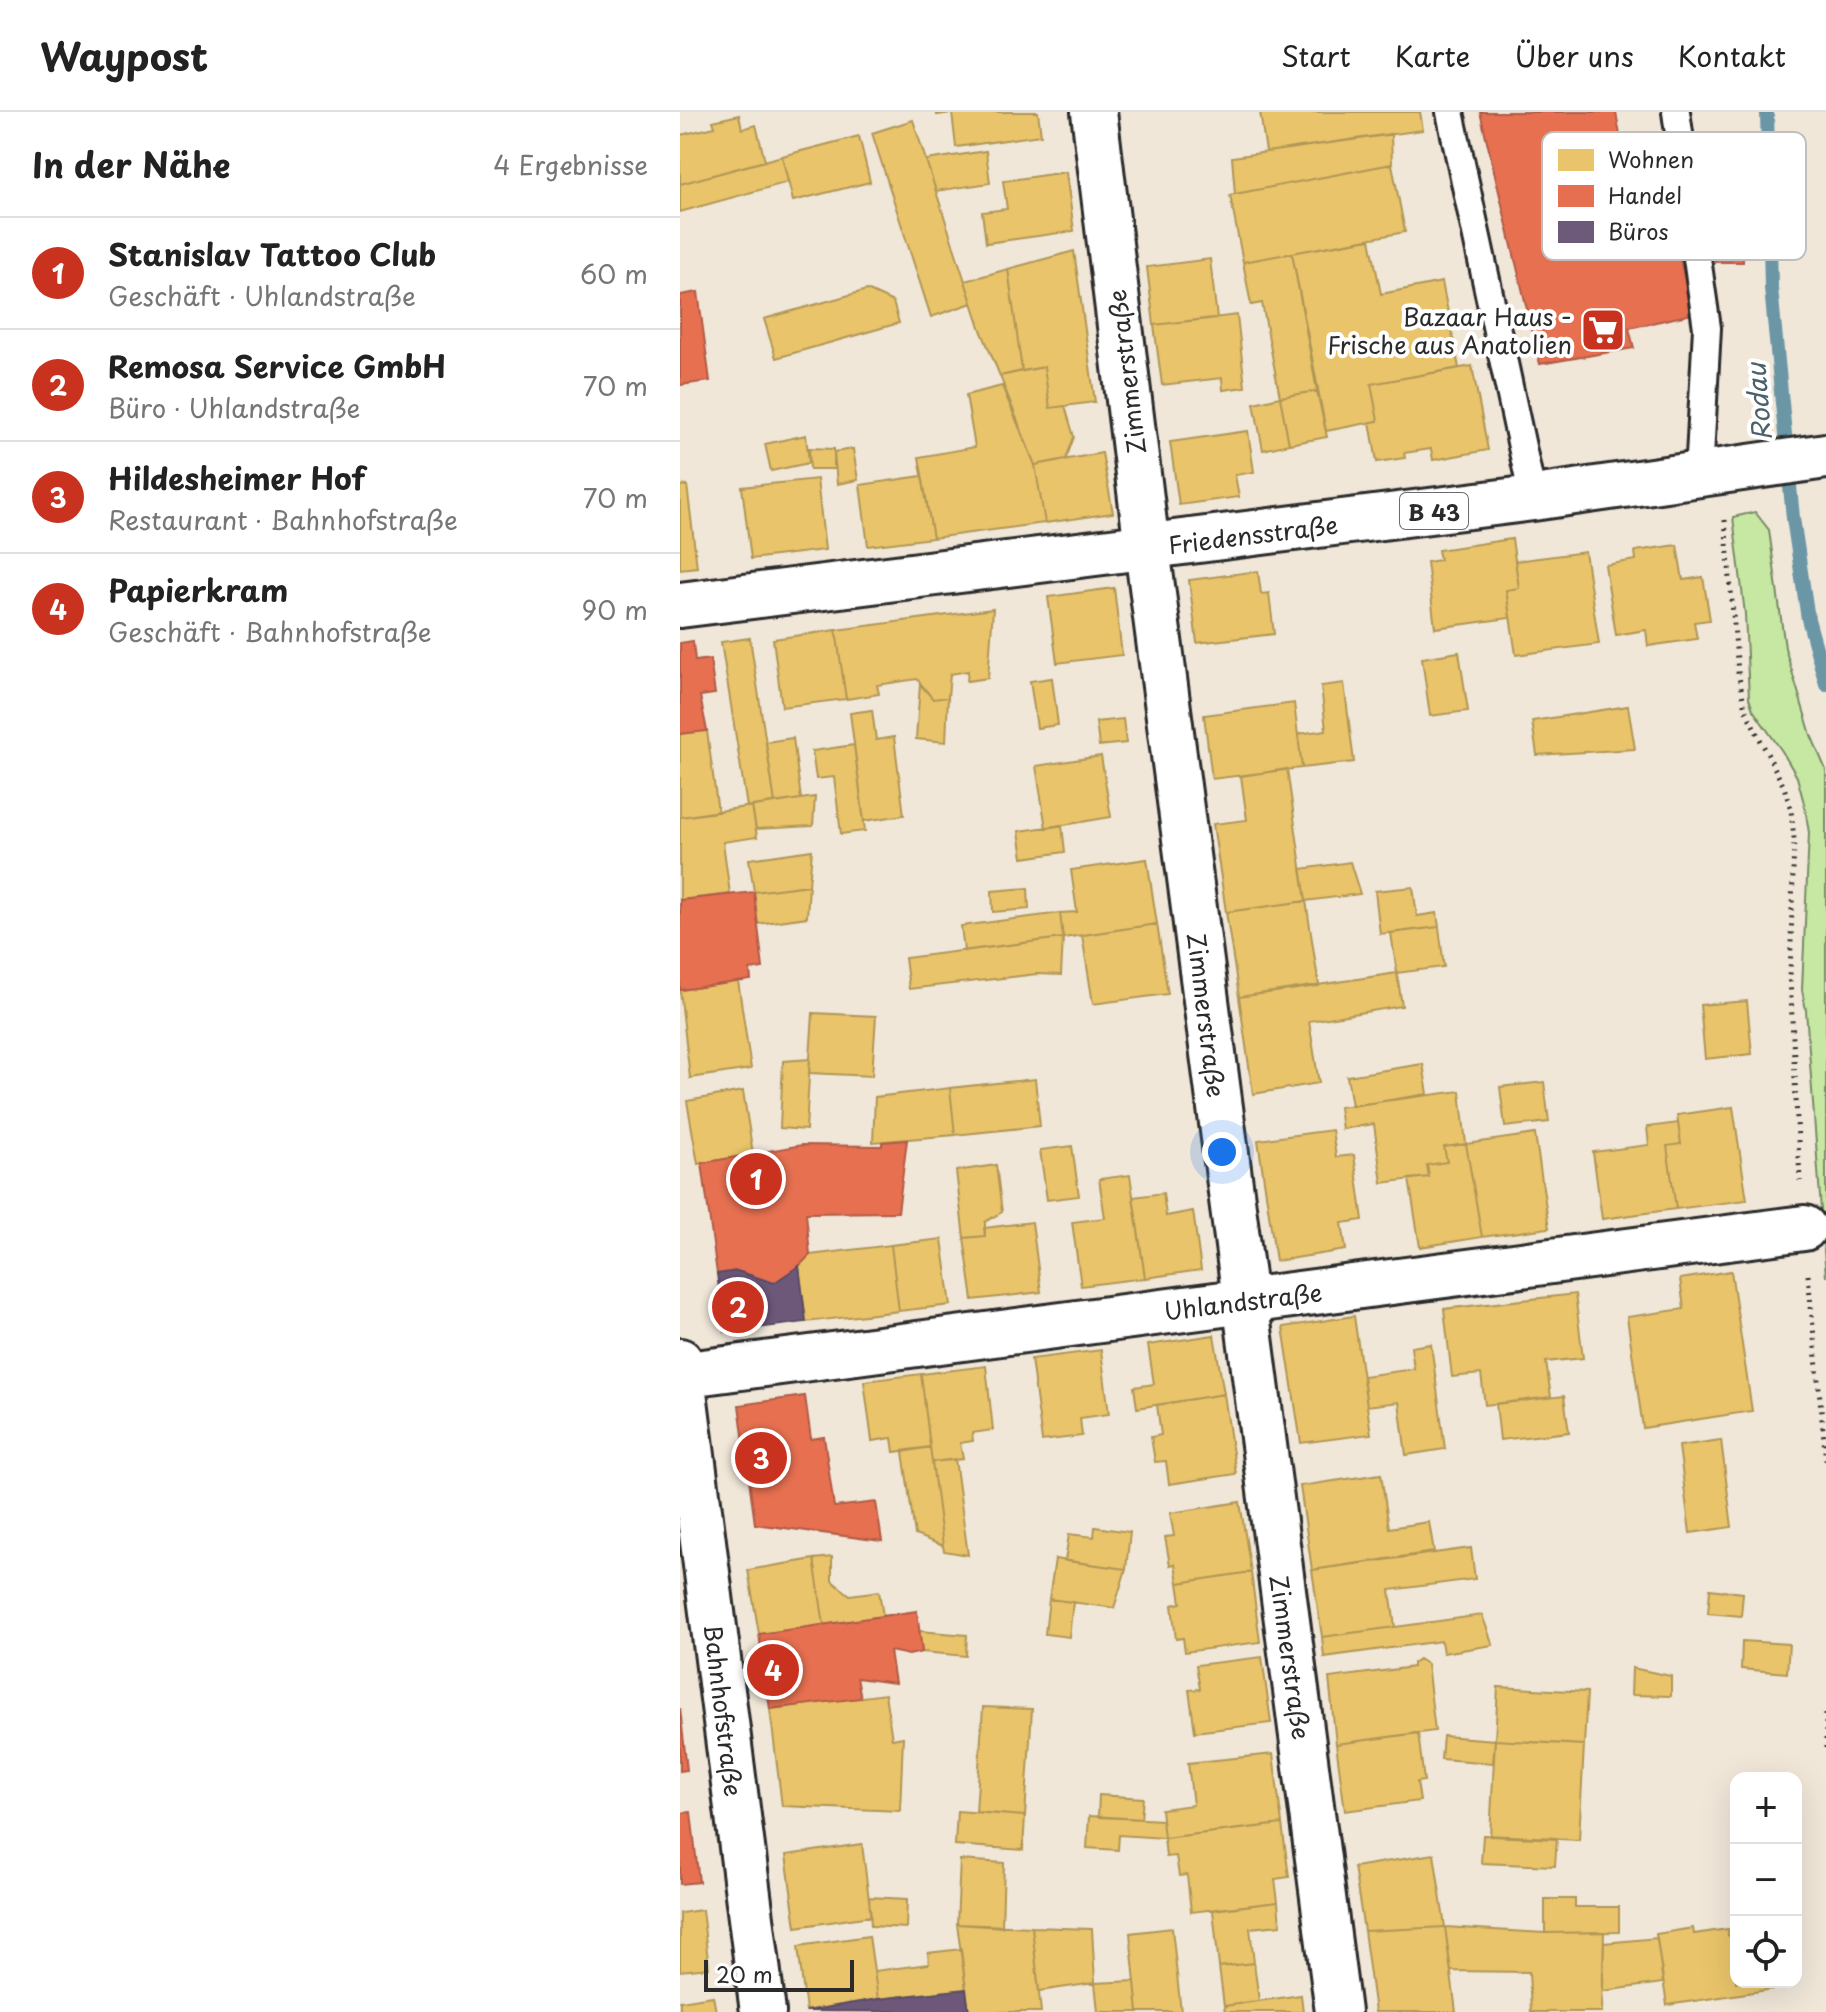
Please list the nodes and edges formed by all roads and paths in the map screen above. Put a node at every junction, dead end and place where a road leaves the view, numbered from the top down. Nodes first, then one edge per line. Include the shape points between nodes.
1 (1094, 112) edge
2 (1450, 112) edge
3 (1676, 112) edge
4 (1679, 132) edge
5 (1697, 260) edge
6 (1826, 456) edge
7 (1720, 472) junction
8 (1533, 498) junction
9 (1147, 548) junction
10 (680, 605) edge
11 (1804, 1228) junction
12 (1244, 1301) junction
13 (681, 1370) edge
14 (1826, 1461) edge
15 (1826, 1714) edge
16 (1826, 1752) edge
17 (763, 2012) edge
18 (1338, 2012) edge

1 - 9 street, Zimmerstraße
2 - 8 lane
3 - 4 lane
5 - 7 lane
6 - 7 street, Friedensstraße / B 43
7 - 8 street, Friedensstraße / B 43
7 - 11 path via 1745,709 1791,810 1790,978
8 - 9 street, Friedensstraße / B 43
9 - 10 street, Friedensstraße / B 43
9 - 12 street, Zimmerstraße
11 - 12 street, Uhlandstraße
11 - 14 path
12 - 13 street, Uhlandstraße
12 - 18 street, Zimmerstraße
13 - 17 street, Bahnhofstraße
15 - 16 path

